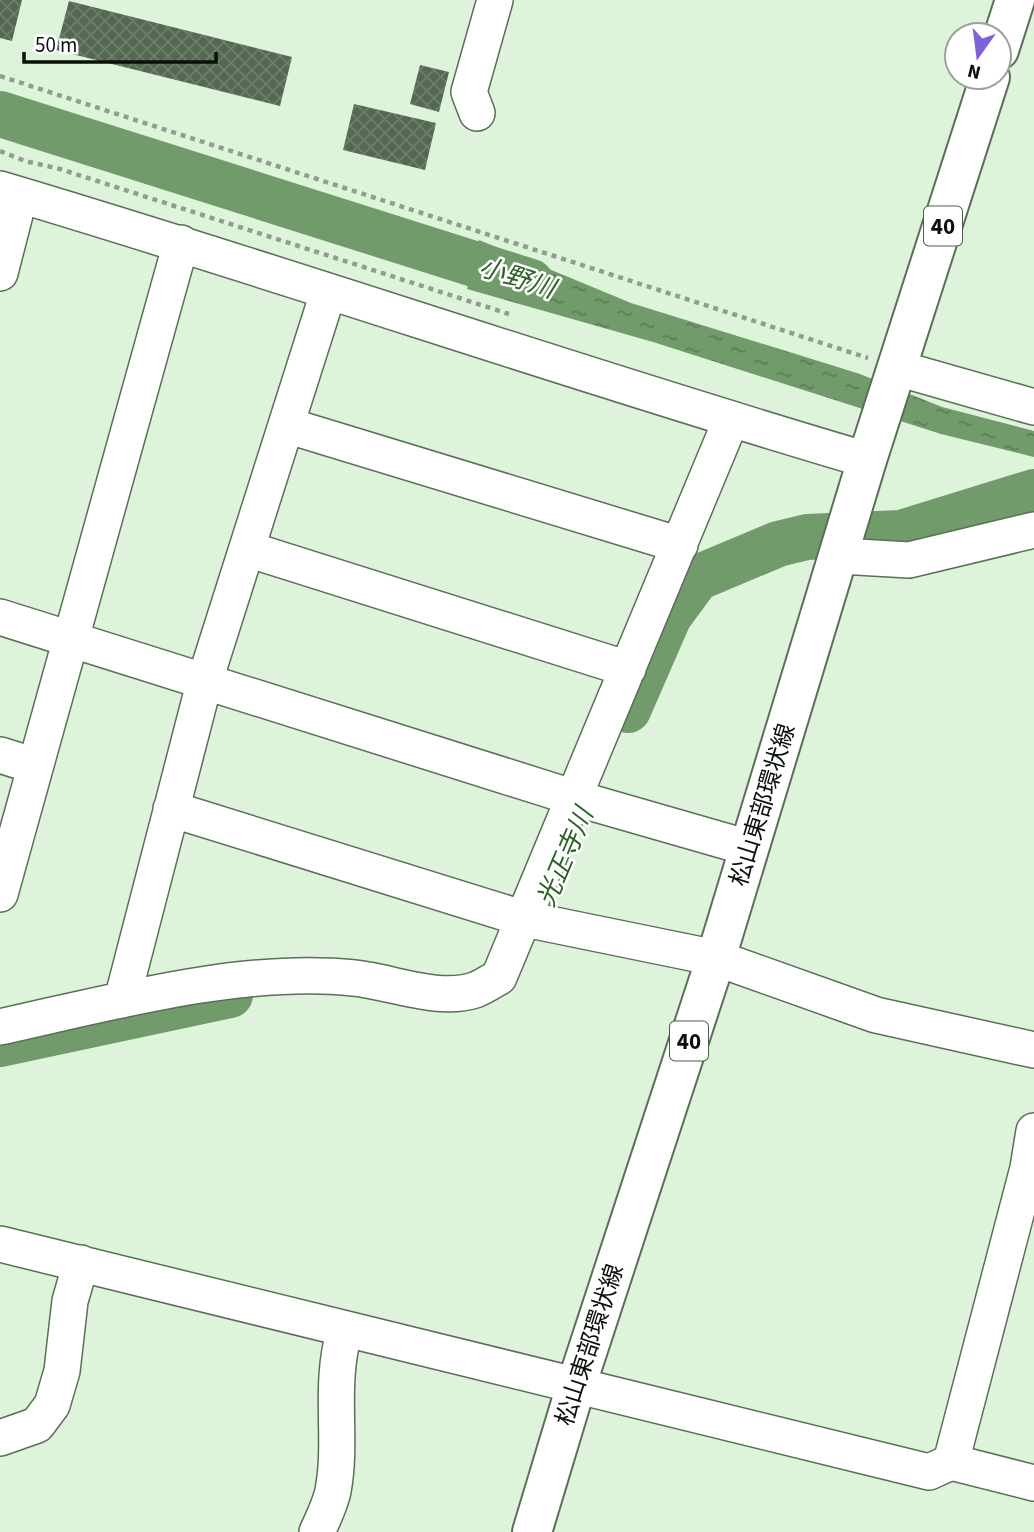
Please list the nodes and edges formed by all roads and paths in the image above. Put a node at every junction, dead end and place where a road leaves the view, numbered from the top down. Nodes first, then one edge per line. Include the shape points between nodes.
1 (495, 0) edge
2 (1015, 0) edge
3 (1008, 21) edge
4 (0, 76) edge
5 (986, 91) edge
6 (477, 113) dead end
7 (10, 192) edge
8 (181, 243) junction
9 (0, 273) edge
10 (328, 293) junction
11 (896, 372) junction
12 (1034, 407) edge
13 (732, 420) junction
14 (286, 425) junction
15 (871, 450) junction
16 (1034, 530) edge
17 (844, 544) junction
18 (680, 545) junction
19 (247, 549) junction
20 (0, 617) edge
21 (71, 639) junction
22 (628, 669) junction
23 (205, 680) junction
24 (0, 755) edge
25 (36, 766) junction
26 (575, 798) junction
27 (172, 809) junction
28 (749, 848) junction
29 (0, 894) edge
30 (525, 919) junction
31 (716, 958) junction
32 (121, 1000) junction
33 (0, 1027) edge
34 (1034, 1050) edge
35 (1034, 1131) edge
36 (1031, 1169) edge
37 (0, 1244) edge
38 (81, 1263) junction
39 (345, 1329) junction
40 (576, 1386) junction
41 (0, 1438) edge
42 (951, 1462) junction
43 (1034, 1483) edge
44 (317, 1532) edge
45 (532, 1532) edge

1 - 6 street via 468,92
2 - 3 main road
4 - 11 path
5 - 11 main road, 松山東部環状線 / 40
7 - 8 street
7 - 9 street
8 - 10 street
8 - 21 street
10 - 13 street
10 - 14 street
11 - 12 street
11 - 15 main road, 松山東部環状線 / 40
13 - 15 street
13 - 18 street
14 - 18 street
14 - 19 street
15 - 17 main road, 松山東部環状線 / 40
16 - 17 street via 909,560
17 - 28 main road, 松山東部環状線 / 40
18 - 22 street
19 - 22 street
19 - 23 street
20 - 21 street
21 - 23 street
21 - 25 street
22 - 26 street
23 - 26 street
23 - 27 street
24 - 25 street
25 - 29 street
26 - 28 street
26 - 30 street
27 - 30 street
27 - 32 street
28 - 31 main road, 松山東部環状線 / 40
30 - 31 street
30 - 32 street via 499,977 476,990 447,993 357,978 275,975
31 - 34 street via 876,1015
31 - 40 main road, 松山東部環状線 / 40
32 - 33 street
35 - 36 street
36 - 42 street
37 - 38 street
38 - 39 street
38 - 41 street via 70,1301 62,1371 51,1405 37,1425
39 - 40 street
39 - 44 street via 334,1383 335,1478
40 - 42 street via 929,1472
40 - 45 main road, 松山東部環状線 / 40
42 - 43 street

